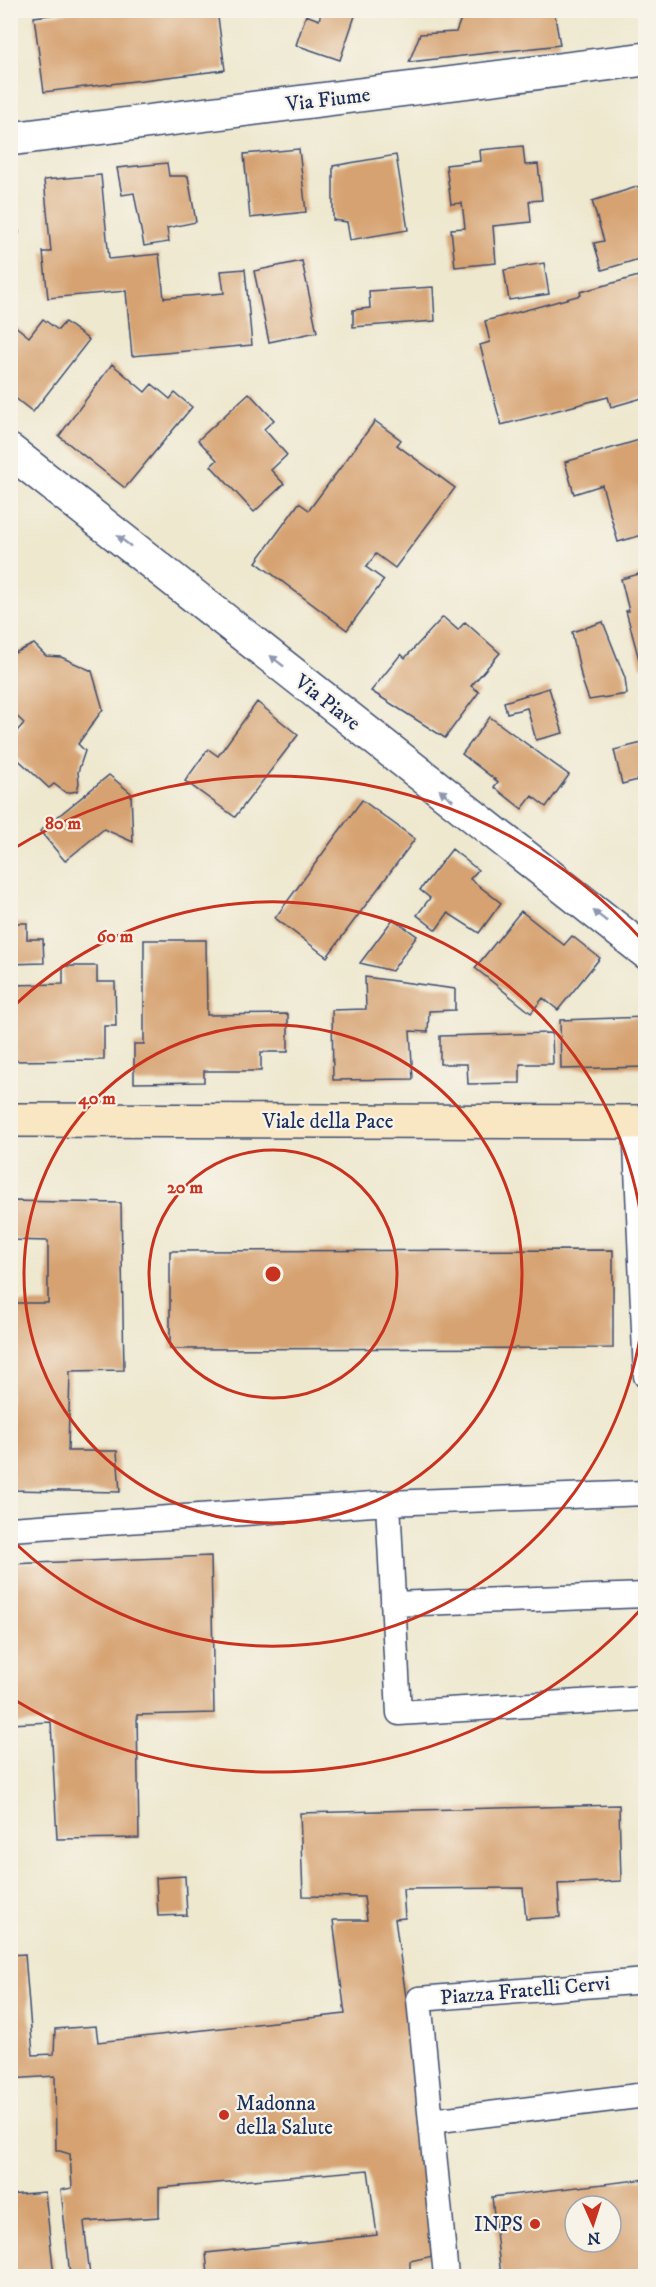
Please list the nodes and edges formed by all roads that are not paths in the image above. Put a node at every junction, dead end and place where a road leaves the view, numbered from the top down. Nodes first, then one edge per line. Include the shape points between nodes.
1 (645, 59) edge
2 (10, 139) edge
3 (10, 451) edge
4 (645, 952) edge
5 (10, 1120) edge
6 (640, 1122) edge
7 (645, 1376) edge
8 (645, 1493) edge
9 (388, 1503) junction
10 (10, 1529) edge
11 (645, 1595) edge
12 (393, 1604) junction
13 (645, 1698) edge
14 (645, 1980) edge
15 (645, 2095) edge
16 (431, 2121) junction
17 (446, 2277) edge

1 - 2 street, Via Fiume
4 -> 3 street, Via Piave
5 - 6 street, Viale della Pace
6 - 7 lane
8 - 9 lane
9 - 10 lane
9 - 12 lane
11 - 12 lane
12 - 13 lane via 399,1713
14 - 16 lane, Piazza Fratelli Cervi via 419,1999
15 - 16 lane
16 - 17 lane, Piazza Fratelli Cervi

